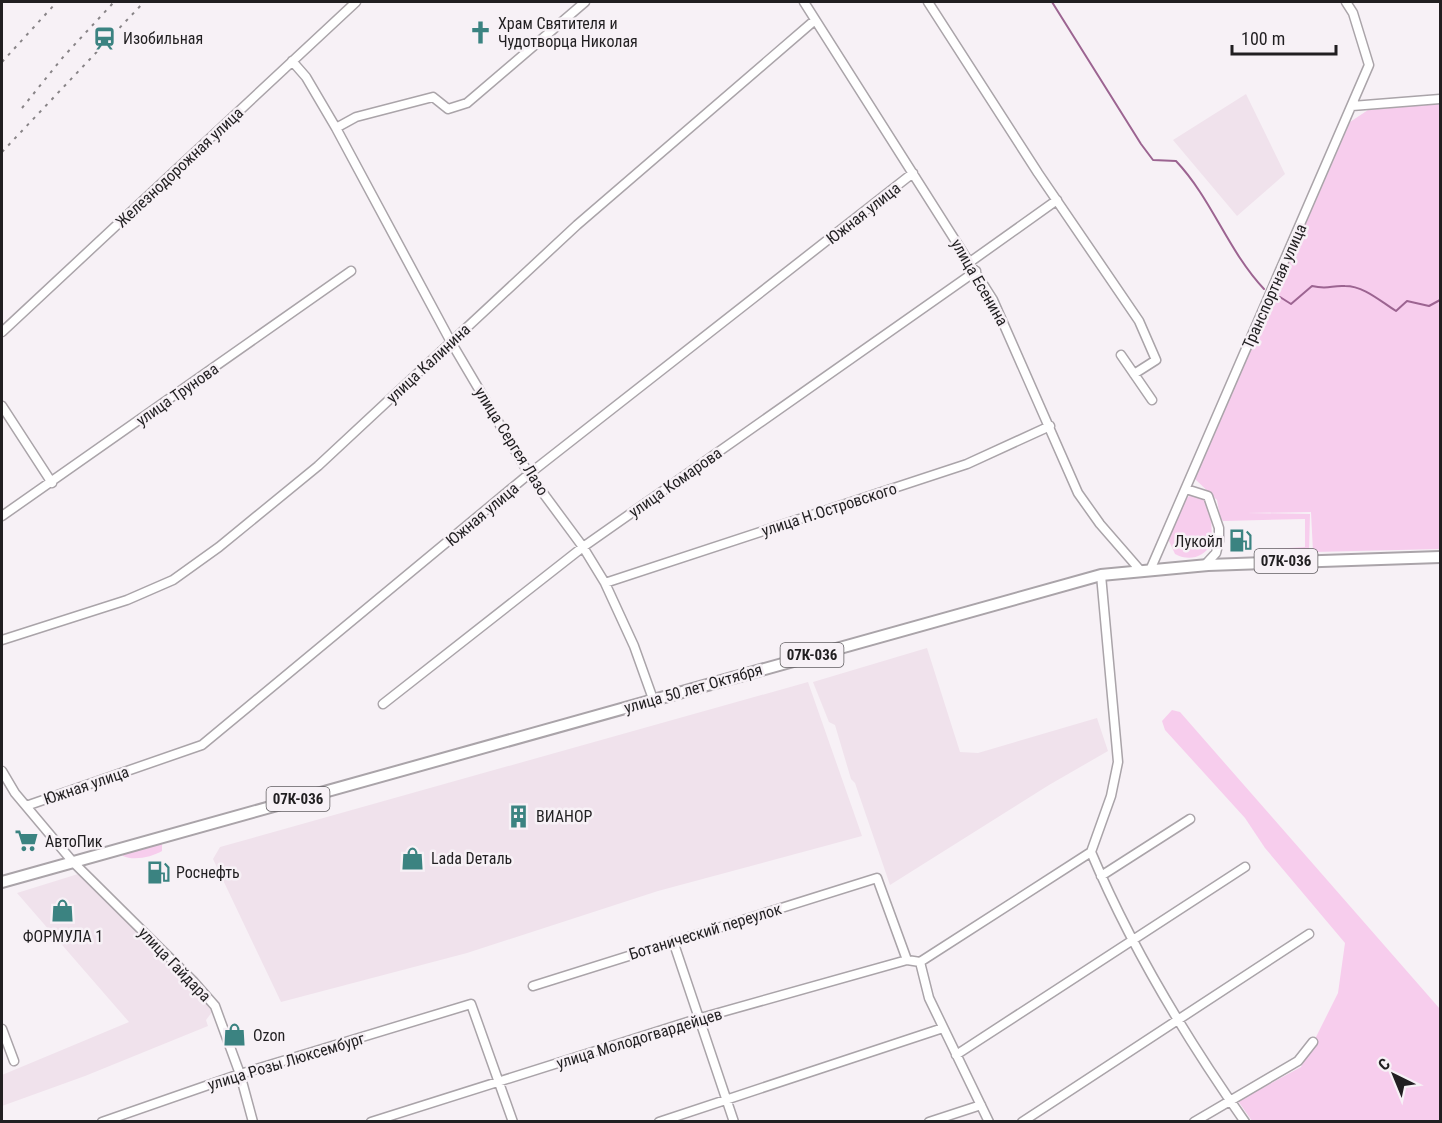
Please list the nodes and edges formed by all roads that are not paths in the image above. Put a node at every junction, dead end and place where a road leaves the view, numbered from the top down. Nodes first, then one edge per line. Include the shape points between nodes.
1 (356, 2) edge
2 (585, 2) edge
3 (804, 2) edge
4 (928, 2) edge
5 (1346, 2) edge
6 (815, 20) junction
7 (292, 61) junction
8 (1440, 99) edge
9 (1352, 106) junction
10 (336, 128) junction
11 (913, 173) junction
12 (1057, 200) junction
13 (970, 262) junction
14 (351, 271) dead end
15 (976, 271) junction
16 (2, 332) edge
17 (451, 342) junction
18 (1121, 355) dead end
19 (1134, 374) junction
20 (1152, 400) dead end
21 (2, 406) edge
22 (1050, 426) junction
23 (529, 474) junction
24 (52, 483) junction
25 (1185, 489) junction
26 (2, 516) edge
27 (583, 547) junction
28 (1436, 557) edge
29 (1205, 565) junction
30 (1146, 569) junction
31 (1101, 575) junction
32 (605, 583) junction
33 (2, 640) edge
34 (653, 699) junction
35 (382, 704) dead end
36 (2, 771) edge
37 (5, 783) edge
38 (26, 806) junction
39 (1190, 819) dead end
40 (1091, 852) junction
41 (74, 862) junction
42 (1245, 867) dead end
43 (1101, 876) junction
44 (2, 882) edge
45 (1309, 934) dead end
46 (673, 941) junction
47 (1133, 941) junction
48 (907, 960) junction
49 (920, 962) junction
50 (533, 986) dead end
51 (698, 1019) junction
52 (1179, 1020) junction
53 (943, 1028) junction
54 (2, 1029) edge
55 (1313, 1042) dead end
56 (956, 1055) junction
57 (14, 1061) dead end
58 (240, 1074) junction
59 (500, 1081) junction
60 (726, 1098) junction
61 (1229, 1100) junction
62 (981, 1105) junction
63 (102, 1122) edge
64 (253, 1122) edge
65 (371, 1122) edge
66 (513, 1122) edge
67 (659, 1122) edge
68 (734, 1122) edge
69 (929, 1122) edge
70 (989, 1122) edge
71 (1022, 1122) edge
72 (1194, 1122) edge
73 (1245, 1122) edge

1 - 7 street, Железнодорожная улица
2 - 10 street via 467,103 448,109 433,97 357,117
3 - 6 street, улица Есенина
4 - 12 street
5 - 9 street, Транспортная улица via 1369,65
6 - 11 street, улица Есенина
6 - 17 street, улица Калинина via 577,225
7 - 10 street, улица Сергея Лазо
7 - 16 street, Железнодорожная улица
8 - 9 street
9 - 25 street, Транспортная улица
10 - 17 street, улица Сергея Лазо
11 - 13 street, улица Есенина
11 - 23 street, Южная улица
12 - 13 street
12 - 19 street via 1139,321 1156,360
13 - 15 street, улица Есенина
14 - 24 street, улица Трунова
15 - 22 street, улица Есенина
15 - 27 street, улица Комарова
17 - 23 street, улица Сергея Лазо
17 - 33 street, улица Калинина via 318,466 173,580 127,600
18 - 19 street
19 - 20 street
21 - 24 street
22 - 30 street, улица Есенина via 1078,493 1100,524
22 - 32 street, улица Н.Островского via 966,464
23 - 27 street, улица Сергея Лазо
23 - 38 street, Южная улица via 202,745
24 - 26 street, улица Трунова
25 - 29 street via 1208,495 1219,528 1219,547
25 - 30 street, Транспортная улица
27 - 32 street, улица Сергея Лазо
27 - 35 street, улица Комарова
28 - 29 main road, улица 50 лет Октября / 07К-036
29 - 30 main road, улица 50 лет Октября / 07К-036
30 - 31 main road, улица 50 лет Октября / 07К-036
31 - 34 main road, улица 50 лет Октября / 07К-036
31 - 40 street via 1118,762 1111,796
32 - 34 street, улица Сергея Лазо
34 - 41 main road, улица 50 лет Октября / 07К-036
36 - 37 street, улица Гайдара
37 - 38 street, улица Гайдара
38 - 41 street, улица Гайдара
39 - 43 street
40 - 43 street
40 - 49 street
41 - 44 main road, улица 50 лет Октября / 07К-036
41 - 58 street, улица Гайдара via 215,1006
42 - 47 street
43 - 47 street
45 - 52 street
46 - 48 street, Ботанический переулок via 877,878
46 - 50 street, Ботанический переулок
46 - 51 street
47 - 52 street
47 - 56 street
48 - 49 street
48 - 51 street, улица Молодогвардейцев
49 - 53 street via 929,998
51 - 59 street, улица Молодогвардейцев
51 - 60 street
52 - 61 street
52 - 71 street
53 - 56 street
53 - 60 street
54 - 57 street
55 - 61 street via 1298,1061
56 - 62 street
58 - 59 street, улица Розы Люксембург via 471,1004
58 - 63 street, улица Розы Люксембург
58 - 64 street, улица Гайдара
59 - 65 street, улица Молодогвардейцев
59 - 66 street
60 - 67 street
60 - 68 street
61 - 72 street
61 - 73 street
62 - 69 street
62 - 70 street

